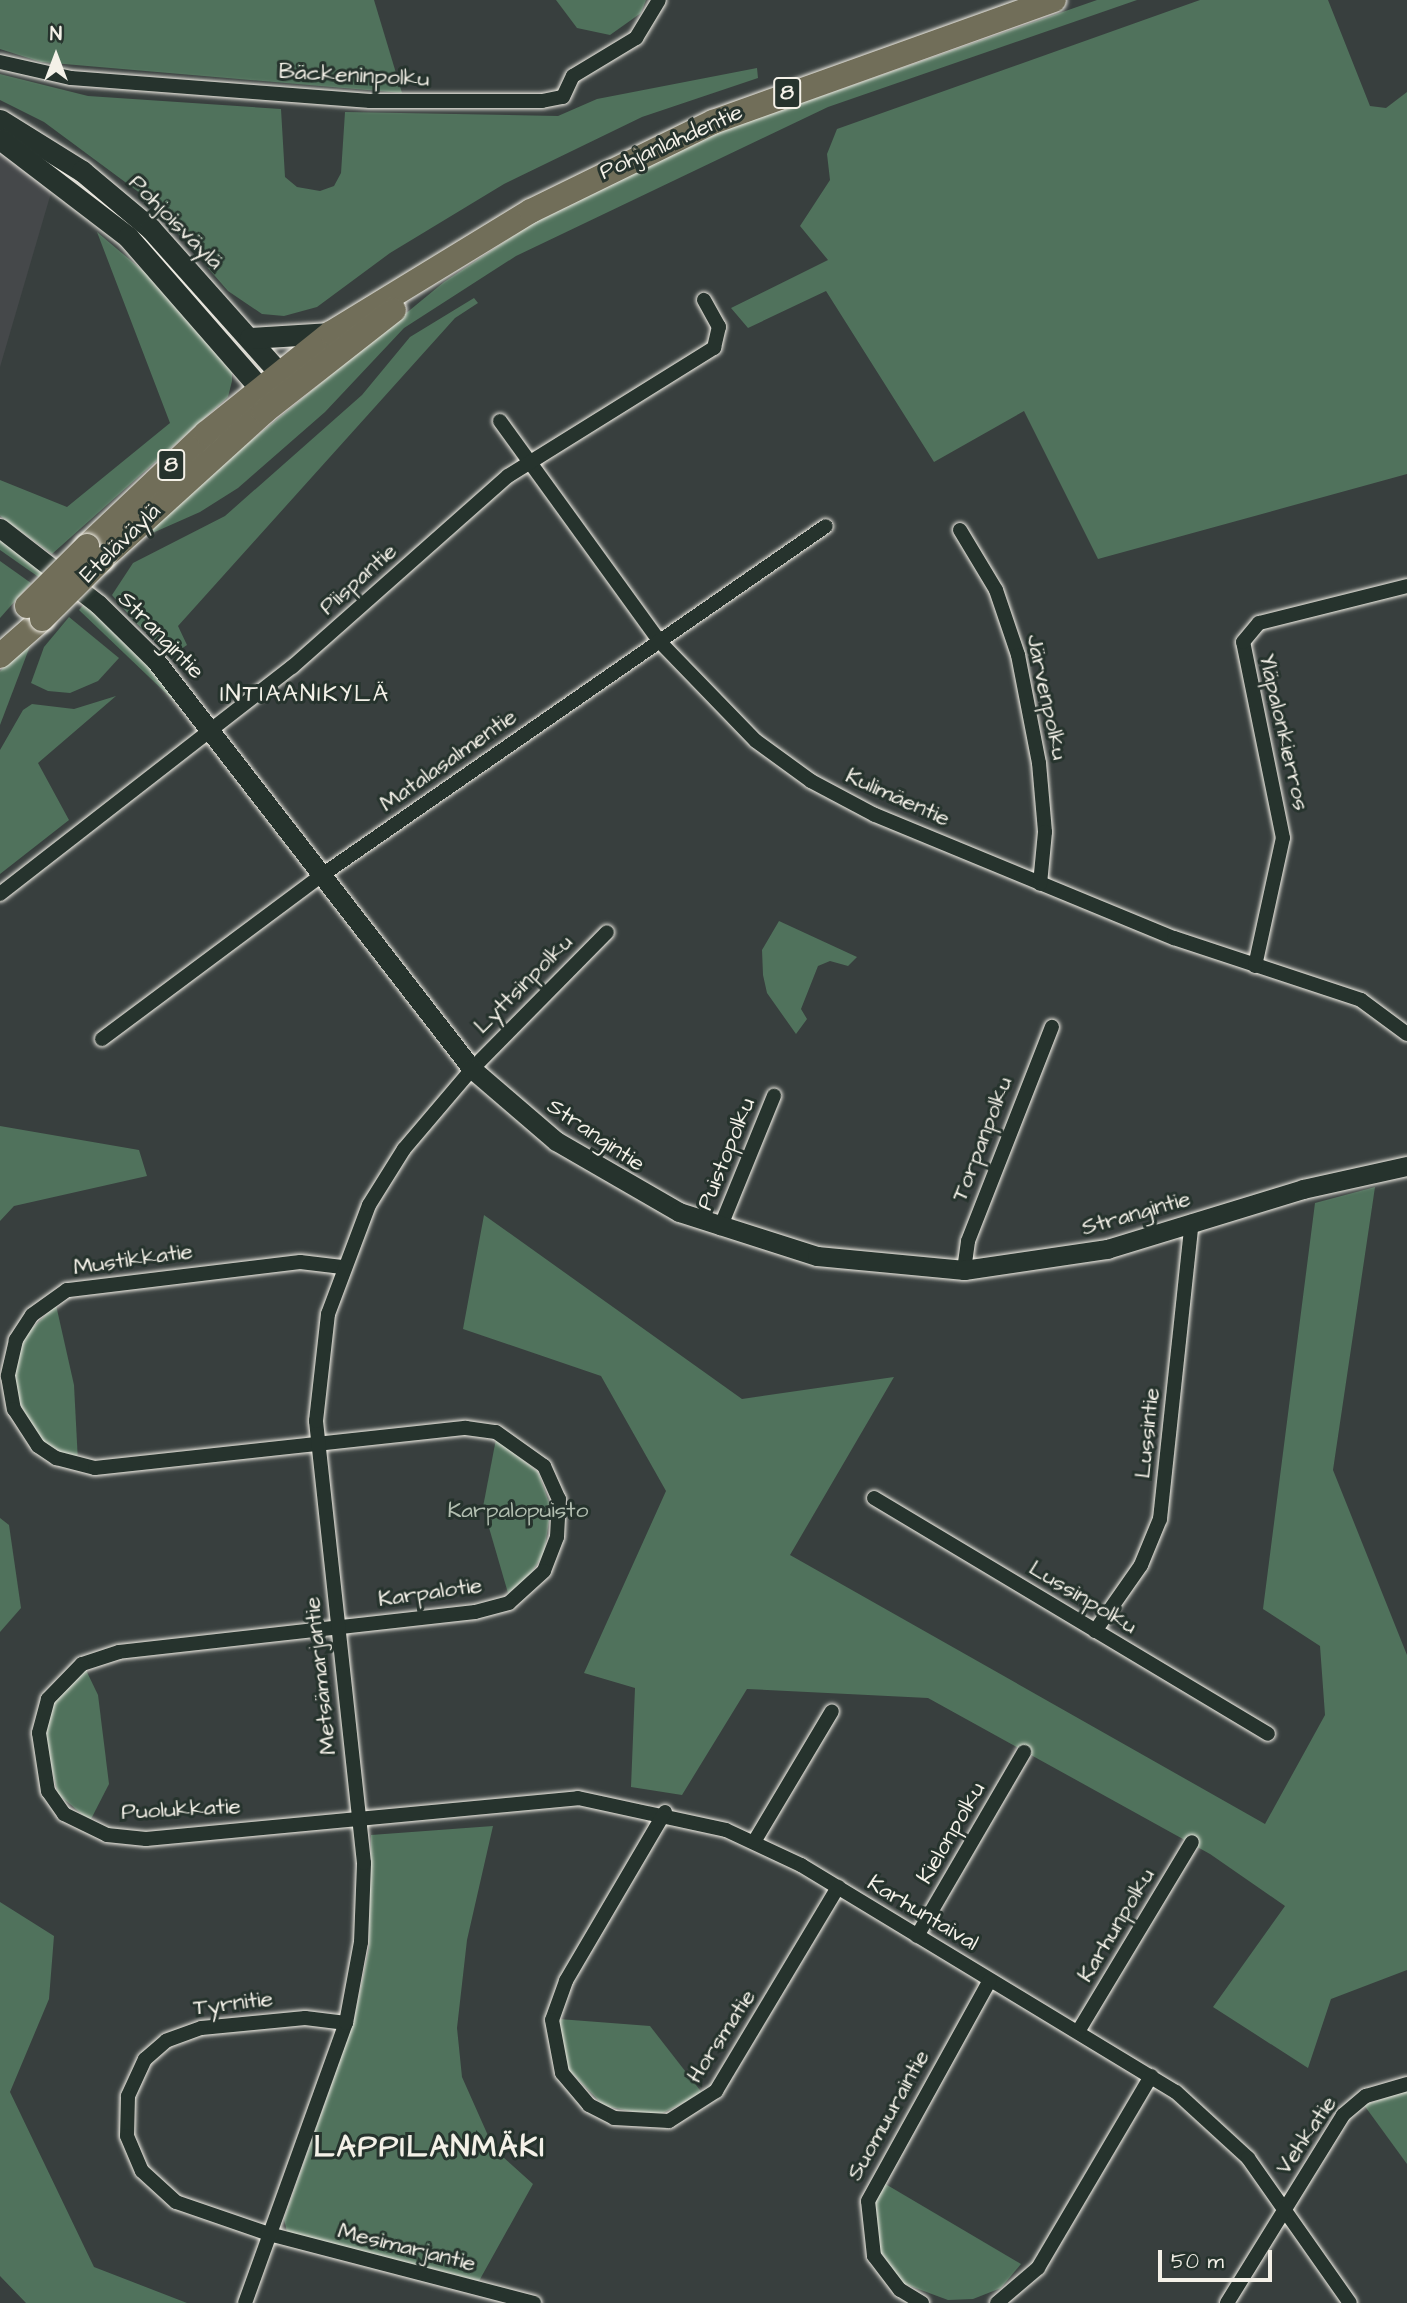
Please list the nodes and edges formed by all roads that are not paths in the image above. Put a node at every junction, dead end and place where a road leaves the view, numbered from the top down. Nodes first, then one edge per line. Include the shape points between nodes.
1 (659, 0) edge
2 (1054, 0) edge
3 (0, 62) edge
4 (0, 120) edge
5 (0, 139) edge
6 (494, 232) junction
7 (704, 300) dead end
8 (331, 333) junction
9 (250, 338) junction
10 (286, 380) junction
11 (266, 396) junction
12 (500, 421) dead end
13 (530, 463) junction
14 (826, 526) dead end
15 (0, 528) edge
16 (960, 530) dead end
17 (1407, 586) edge
18 (34, 612) junction
19 (0, 638) edge
20 (659, 641) junction
21 (0, 656) edge
22 (213, 727) junction
23 (325, 873) junction
24 (1041, 884) junction
25 (0, 894) edge
26 (607, 932) dead end
27 (1255, 966) junction
28 (1052, 1027) dead end
29 (1407, 1034) edge
30 (102, 1039) dead end
31 (471, 1069) junction
32 (774, 1096) dead end
33 (1407, 1166) edge
34 (1192, 1222) junction
35 (720, 1228) junction
36 (342, 1267) junction
37 (964, 1270) junction
38 (318, 1447) junction
39 (874, 1498) dead end
40 (338, 1627) junction
41 (1096, 1631) junction
42 (832, 1711) dead end
43 (1268, 1734) dead end
44 (1024, 1752) dead end
45 (665, 1812) junction
46 (359, 1816) junction
47 (754, 1842) junction
48 (1192, 1842) dead end
49 (838, 1887) junction
50 (917, 1936) junction
51 (990, 1980) junction
52 (346, 2023) junction
53 (1079, 2030) junction
54 (1151, 2076) junction
55 (1407, 2084) edge
56 (1286, 2205) junction
57 (269, 2234) junction
58 (245, 2303) edge
59 (534, 2303) edge
60 (922, 2303) edge
61 (997, 2303) edge
62 (1227, 2303) edge
63 (1350, 2303) edge

1 - 3 street, Bäckeninpolku via 636,38 573,76 563,97 542,101 370,101 71,78
2 - 6 highway, Pohjanlahdentie / 8 via 713,122 595,175
4 - 9 main road, Pohjoisväylä via 54,151 126,206
5 - 11 main road, Pohjoisväylä via 112,221
6 - 8 highway, Pohjanlahdentie / 8
6 - 10 highway, Pohjanlahdentie / 8
7 - 13 street, Piispantie via 719,327 715,348
8 - 9 main road
8 - 10 highway, Pohjanlahdentie / 8
9 - 10 main road, Pohjoisväylä
10 - 11 highway, Pohjanlahdentie / 8
11 - 18 highway, Eteläväylä / 8, bridge
12 - 13 street, Kulimäentie
13 - 20 street, Kulimäentie
13 - 22 street, Piispantie
14 - 20 street, Matalasalmentie
15 - 22 street, Strangintie via 124,628
16 - 24 street, Järvenpolku via 996,590 1021,668 1041,787
17 - 27 street, Yläpalonkierros via 1259,623 1243,642 1283,838
18 - 19 highway, Eteläväylä / 8
18 - 21 highway, Eteläväylä / 8
20 - 23 street, Matalasalmentie
20 - 24 street, Kulimäentie via 756,741 811,781
22 - 23 street, Strangintie
22 - 25 street, Piispantie
23 - 30 street, Matalasalmentie
23 - 31 street, Strangintie
24 - 27 street, Kulimäentie
26 - 31 street, Lyttsinpolku
27 - 29 street, Kulimäentie via 1361,1000
28 - 37 street, Torpanpolku via 968,1241
31 - 35 street, Strangintie via 598,1169
31 - 36 street, Metsämarjantie via 386,1175
32 - 35 street, Puistopolku
33 - 34 street, Strangintie
34 - 37 street, Strangintie via 1107,1249
34 - 41 street, Lussintie via 1160,1520 1141,1565
35 - 37 street, Strangintie via 817,1256
36 - 38 street, Metsämarjantie via 321,1352
36 - 38 street, Mustikkatie via 300,1262 90,1283 52,1297 32,1315 10,1359 9,1393 20,1423 47,1452 78,1465
38 - 40 street, Metsämarjantie
38 - 40 street, Karpalotie via 489,1431 530,1452 559,1499 551,1558 533,1584 509,1602
39 - 41 street, Lussinpolku
40 - 46 street, Metsämarjantie
40 - 46 street, Puolukkatie via 99,1657 70,1671 47,1699 38,1748 54,1802 107,1835 146,1839
41 - 43 street, Lussinpolku
42 - 47 street
44 - 50 street, Kielonpolku
45 - 46 street, Karhuntaival via 536,1798
45 - 47 street, Karhuntaival
45 - 49 street, Horsmatie via 566,1981 552,2020 557,2061 570,2085 614,2118 669,2121 716,2091
46 - 52 street, Metsämarjantie via 364,1902
47 - 49 street, Karhuntaival
48 - 53 street, Karhunpolku
49 - 50 street, Karhuntaival
50 - 51 street, Karhuntaival
51 - 53 street, Karhuntaival
51 - 60 street, Suomuuraintie via 868,2201 874,2256 900,2290
52 - 57 street, Metsämarjantie
52 - 57 street, Tyrnitie via 305,2018 180,2034 145,2059 128,2096 133,2157 153,2183 176,2202
53 - 54 street, Karhuntaival
54 - 56 street, Karhuntaival via 1220,2130
54 - 61 street via 1038,2268
55 - 56 street, Vehkatie via 1366,2096 1343,2115
56 - 62 street, Vehkatie
56 - 63 street, Karhuntaival
57 - 58 street, Metsämarjantie
57 - 59 street, Mesimarjantie

